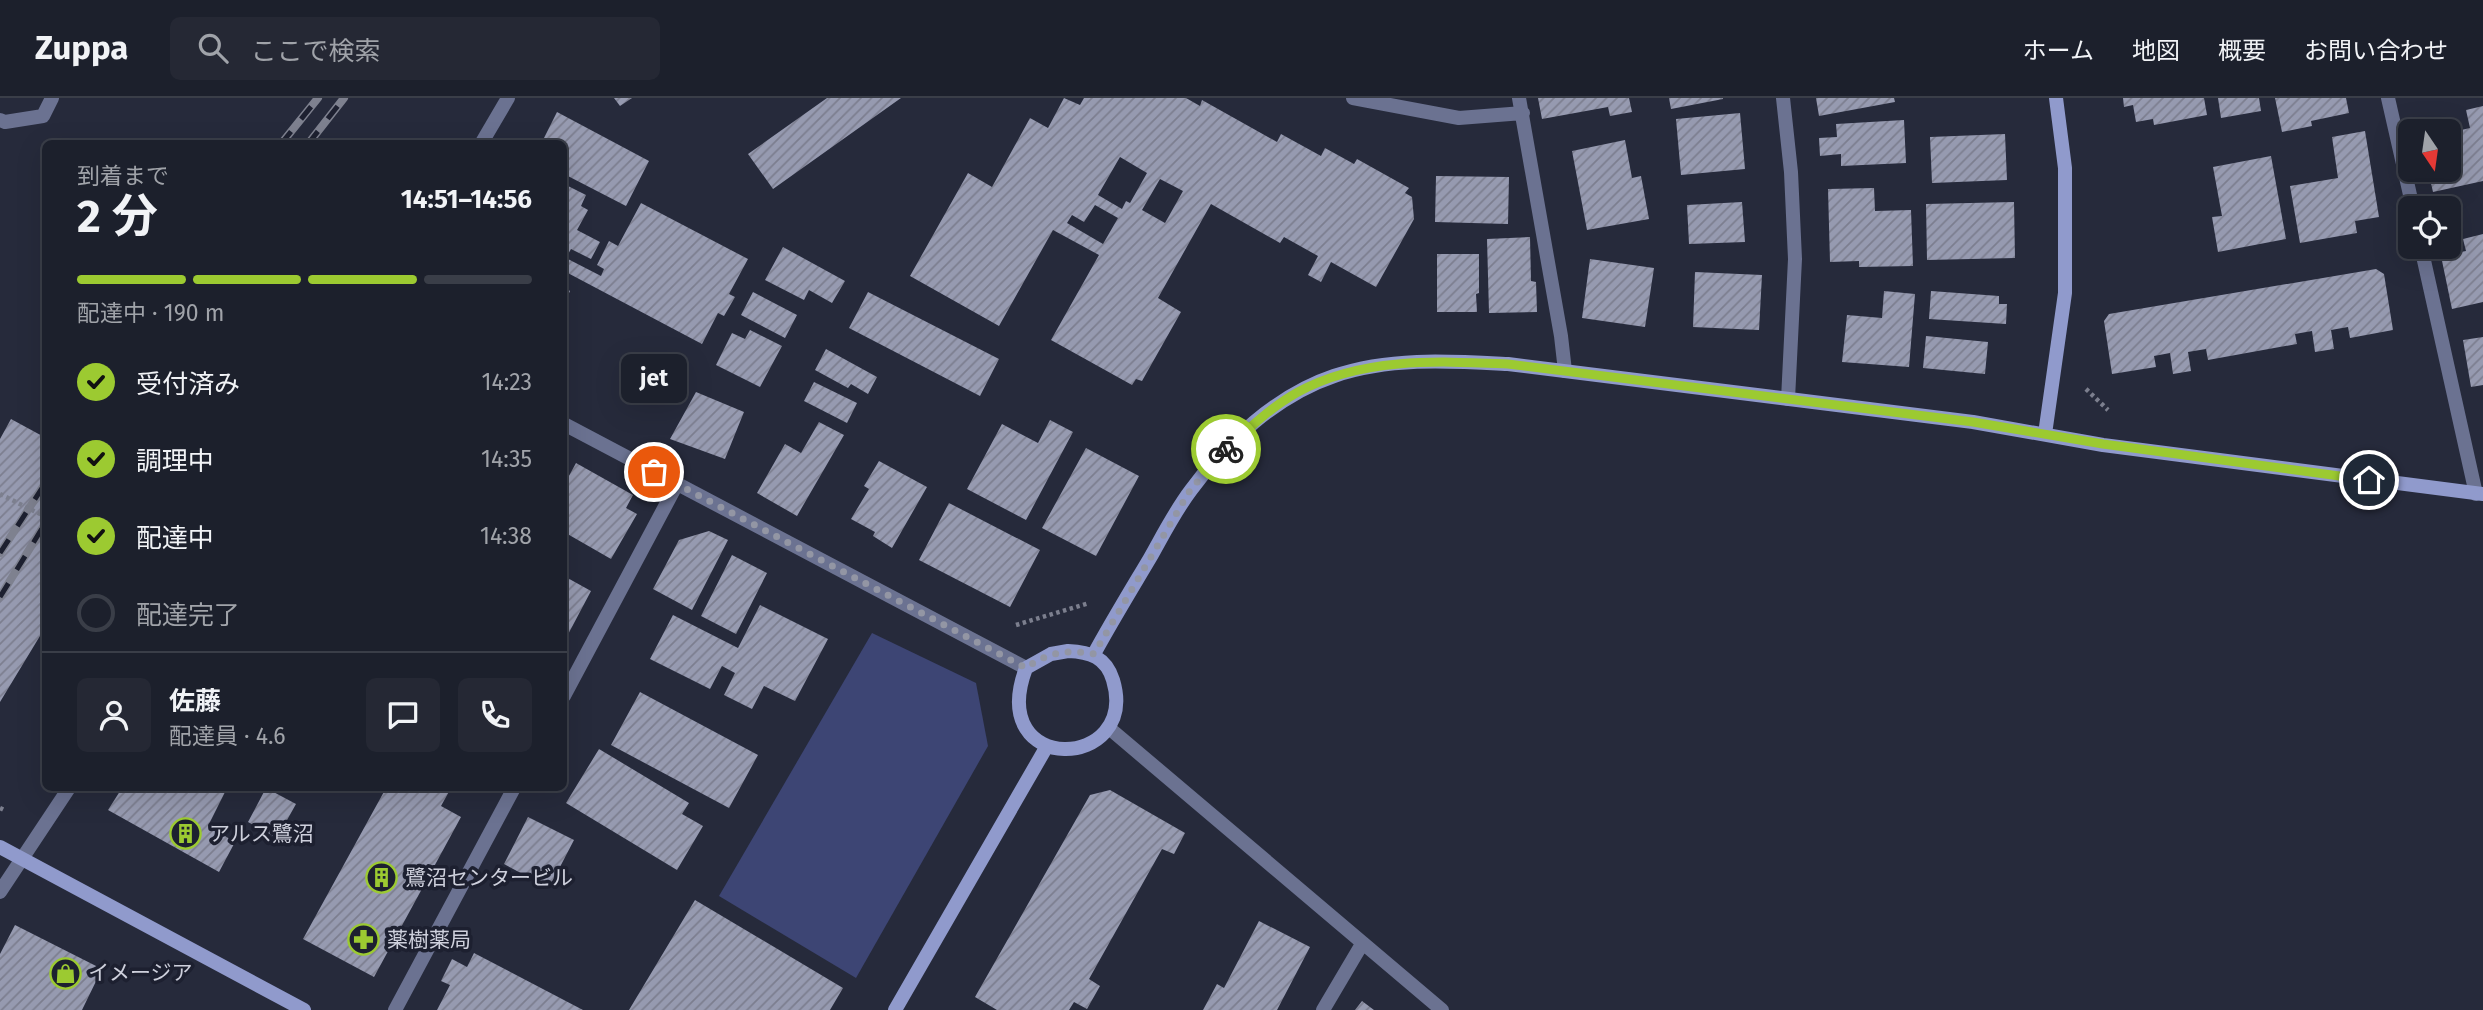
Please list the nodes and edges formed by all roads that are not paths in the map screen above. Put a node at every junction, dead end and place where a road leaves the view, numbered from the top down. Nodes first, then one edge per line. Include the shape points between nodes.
1 (52, 98) edge
2 (508, 98) edge
3 (1353, 98) edge
4 (1519, 98) edge
5 (1783, 98) edge
6 (2056, 98) edge
7 (2388, 98) edge
8 (1523, 113) junction
9 (0, 120) edge
10 (483, 140) edge
11 (2410, 196) edge
12 (2424, 259) edge
13 (1565, 371) junction
14 (1788, 399) junction
15 (567, 426) edge
16 (2045, 434) junction
17 (677, 484) junction
18 (2479, 494) edge
19 (1094, 654) junction
20 (1026, 668) junction
21 (567, 690) edge
22 (1109, 729) junction
23 (1047, 746) junction
24 (67, 791) edge
25 (512, 791) edge
26 (0, 847) edge
27 (21, 859) junction
28 (0, 892) edge
29 (1362, 944) junction
30 (304, 1010) edge
31 (395, 1010) edge
32 (895, 1010) edge
33 (1323, 1010) edge
34 (1442, 1010) edge

1 - 9 street via 43,116
2 - 10 street
3 - 8 street via 1459,118
4 - 8 street
5 - 14 street via 1795,259
6 - 16 street via 2065,168 2065,293
7 - 11 street
8 - 13 street
12 - 18 street
13 - 14 street
13 - 19 street via 1439,361 1388,364 1335,375 1297,393 1256,421 1197,482
14 - 16 street
15 - 17 street
16 - 18 street
17 - 20 street
17 - 21 street
19 - 20 street via 1051,654
19 - 22 street via 1105,663 1117,692
20 - 23 street via 1017,698 1020,713 1027,730
22 - 23 street via 1081,747
22 - 29 street
23 - 32 street
24 - 27 street
25 - 31 street
26 - 27 street
27 - 28 street
27 - 30 street
29 - 33 street
29 - 34 street

